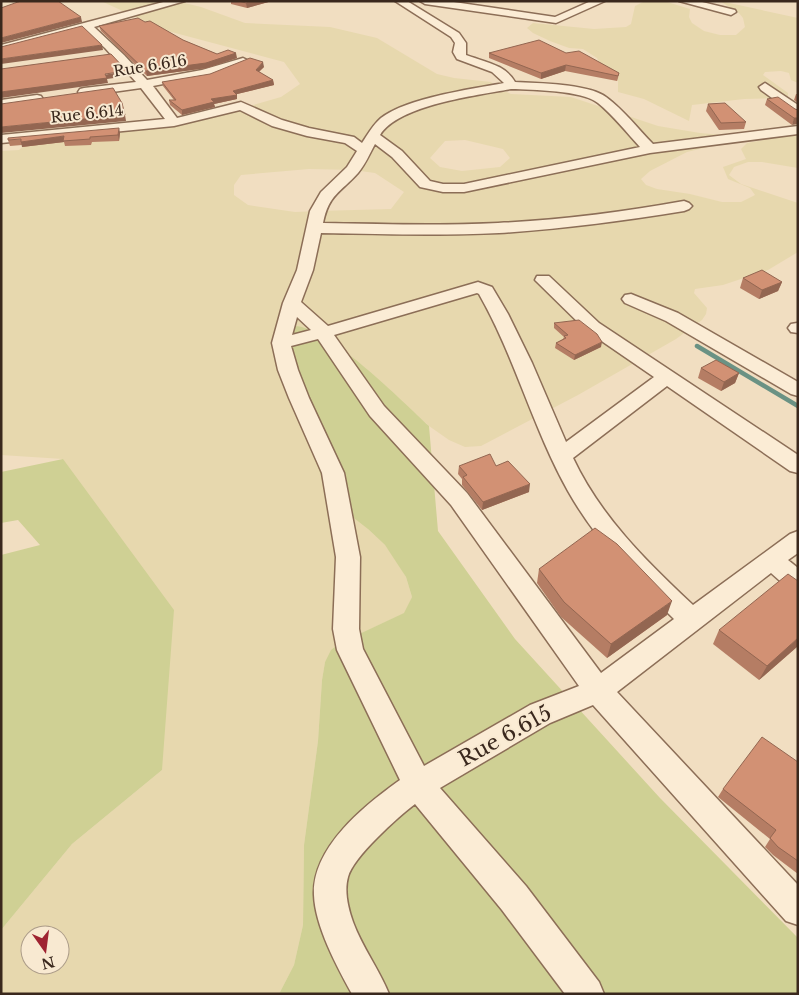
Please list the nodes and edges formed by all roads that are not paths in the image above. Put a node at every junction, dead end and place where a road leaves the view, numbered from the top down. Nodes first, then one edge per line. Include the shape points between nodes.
1 (180, 1) edge
2 (400, 1) edge
3 (425, 1) edge
4 (600, 1) edge
5 (684, 1) edge
6 (731, 12) dead end
7 (85, 25) junction
8 (1, 48) edge
9 (114, 53) junction
10 (98, 56) edge
11 (243, 61) edge
12 (143, 84) junction
13 (511, 85) junction
14 (765, 87) dead end
15 (76, 93) edge
16 (50, 97) edge
17 (1, 104) edge
18 (798, 111) edge
19 (173, 120) junction
20 (798, 130) edge
21 (374, 138) junction
22 (1, 139) edge
23 (650, 149) junction
24 (366, 151) junction
25 (684, 206) dead end
26 (313, 228) junction
27 (543, 280) dead end
28 (631, 299) dead end
29 (292, 303) junction
30 (323, 332) junction
31 (281, 342) junction
32 (667, 378) junction
33 (798, 390) edge
34 (561, 456) junction
35 (798, 466) edge
36 (798, 540) edge
37 (771, 560) junction
38 (798, 582) edge
39 (691, 619) junction
40 (598, 691) junction
41 (418, 785) junction
42 (798, 909) edge
43 (372, 994) edge
44 (587, 994) edge

1 - 7 street
2 - 13 street via 455,36 460,41 461,57 497,70 507,77
3 - 4 street via 556,20
5 - 6 street
7 - 8 street
7 - 9 street
9 - 10 street
9 - 12 street
11 - 12 street, Rue 6.616 via 210,73
12 - 15 street, Rue 6.616
12 - 19 street
13 - 21 street via 451,96 399,113 378,128
13 - 23 street via 591,94 602,100
14 - 18 street
16 - 17 street
19 - 22 street, Rue 6.614
19 - 24 street, Rue 6.614 via 192,119 241,106 307,132 349,140
20 - 23 street
21 - 23 street via 397,154 425,184 443,188 464,188
21 - 24 street
24 - 26 street via 353,170 326,195
25 - 26 street via 525,226
26 - 29 street via 305,270
27 - 32 street via 593,327
28 - 33 street via 672,317
29 - 30 street
29 - 31 street
30 - 31 street
30 - 34 street via 481,288 486,290 511,335
30 - 40 street via 377,411 459,499
31 - 41 street via 299,398 334,473 348,557 346,630 350,650
32 - 34 street
32 - 35 street
34 - 39 street via 578,489 614,542
36 - 37 street, Rue 6.615
37 - 38 street
37 - 39 street, Rue 6.615
39 - 40 street, Rue 6.615
40 - 41 street, Rue 6.615 via 540,714
40 - 42 street
41 - 43 street, Rue 6.615 via 393,803 344,850 332,874 330,896 337,926
41 - 44 street via 514,898

